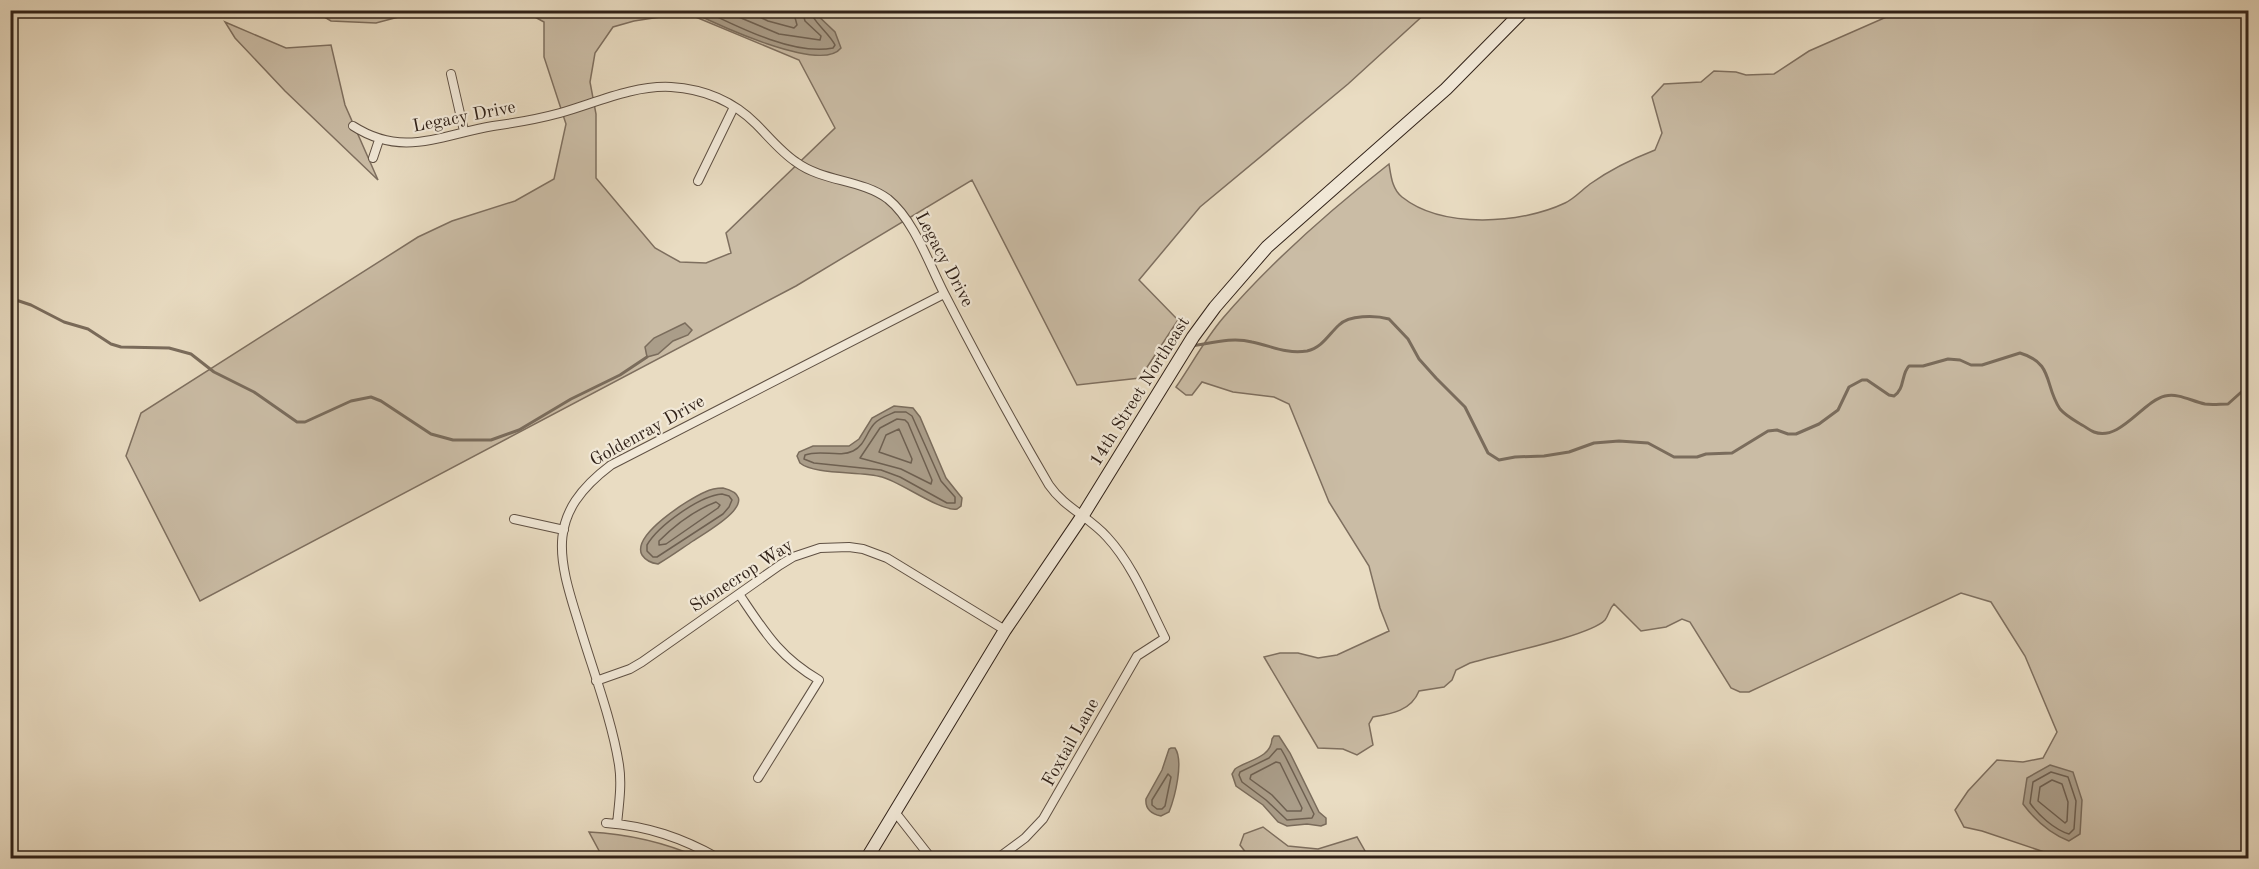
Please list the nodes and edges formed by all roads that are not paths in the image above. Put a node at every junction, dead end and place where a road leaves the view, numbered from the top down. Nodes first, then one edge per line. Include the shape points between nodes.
1 (1524, 10) edge
2 (452, 74) dead end
3 (734, 107) junction
4 (353, 126) dead end
5 (464, 131) junction
6 (379, 140) junction
7 (373, 158) dead end
8 (698, 181) dead end
9 (944, 294) junction
10 (1083, 515) junction
11 (514, 519) dead end
12 (564, 530) junction
13 (739, 594) junction
14 (1005, 630) junction
15 (1165, 638) joint
16 (596, 681) junction
17 (758, 778) dead end
18 (895, 812) junction
19 (606, 823) dead end
20 (617, 824) junction
21 (718, 858) edge
22 (867, 858) edge
23 (931, 858) edge
24 (998, 858) edge

1 - 10 street, 14th Street Northeast via 1446,89 1246,269 1193,337
2 - 5 street
3 - 5 street, Legacy Drive via 704,92 659,87 557,114
3 - 8 street
3 - 9 street, Legacy Drive via 796,163 877,192 898,208
4 - 6 street, Legacy Drive
5 - 6 street, Legacy Drive via 417,144
6 - 7 street
9 - 10 street, Legacy Drive via 1048,485 1063,502
9 - 12 street, Goldenray Drive via 611,465 579,495
10 - 14 street, 14th Street Northeast
10 - 15 street, Legacy Drive via 1120,554
11 - 12 street
12 - 16 street, Goldenray Drive via 562,565
13 - 14 street, Stonecrop Way via 780,565 810,551 856,548 887,558
13 - 16 street, Stonecrop Way via 642,662
13 - 17 street via 786,658 819,680
14 - 18 street, 14th Street Northeast
15 - 24 street, Foxtail Lane via 1137,656 1043,819
16 - 20 street, Goldenray Drive via 619,765
18 - 22 street, 14th Street Northeast
18 - 23 street
19 - 20 street
20 - 21 street via 670,835

